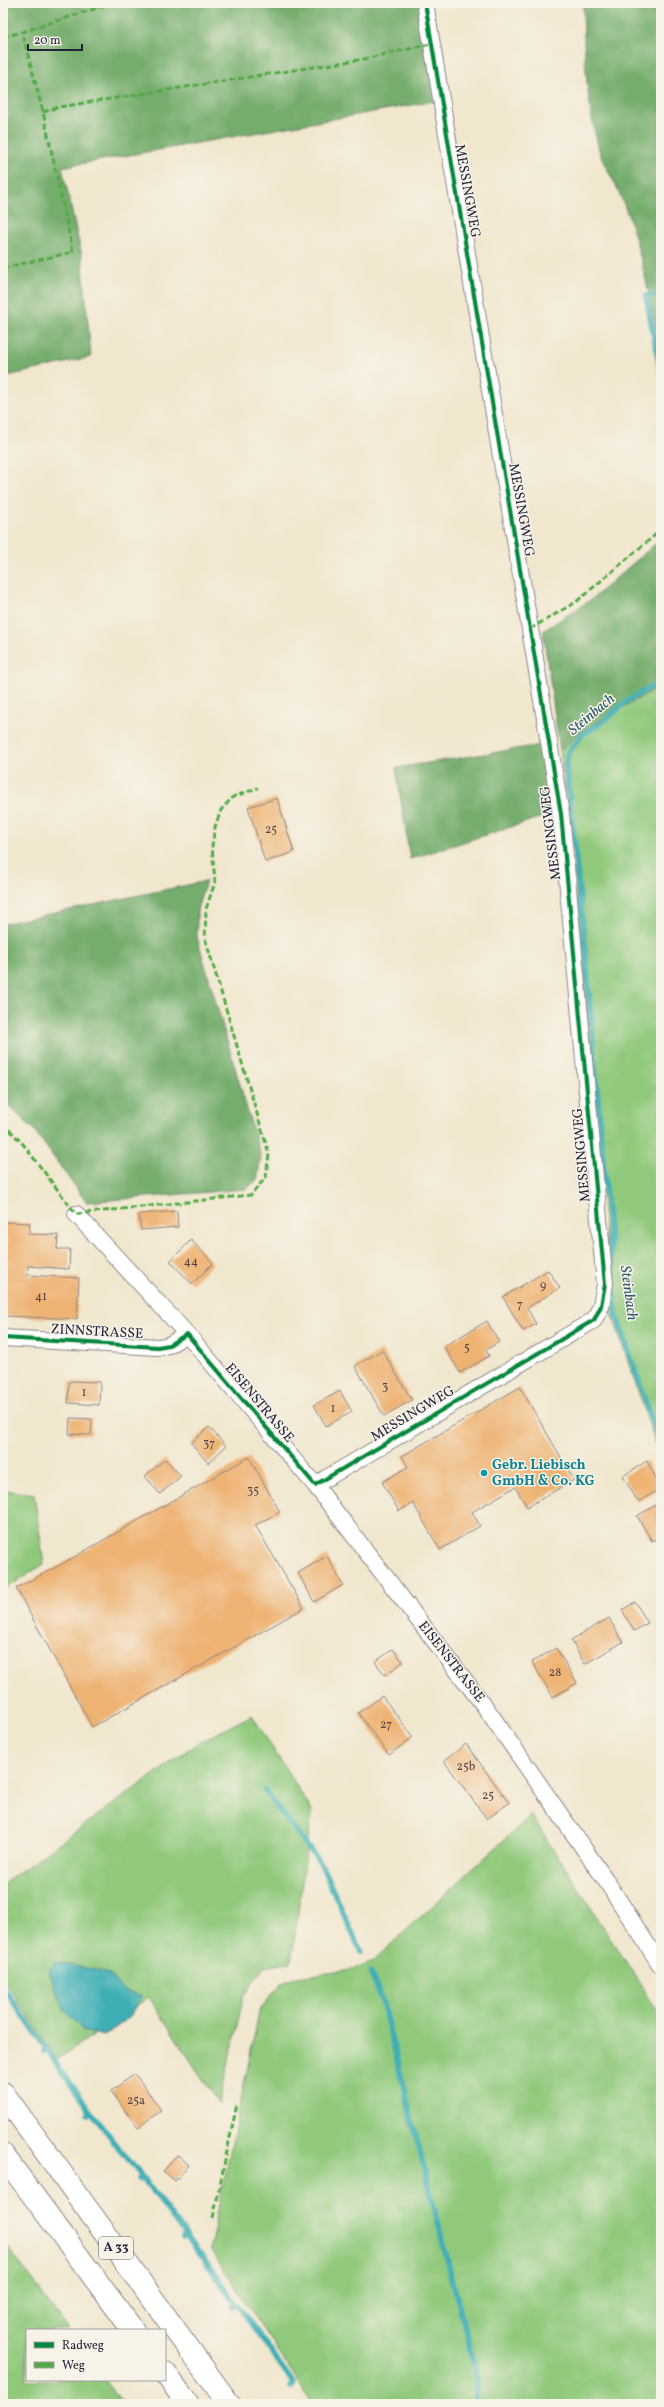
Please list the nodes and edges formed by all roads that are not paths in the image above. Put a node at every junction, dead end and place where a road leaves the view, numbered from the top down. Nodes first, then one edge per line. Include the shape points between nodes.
1 (425, 3) edge
2 (76, 1214) dead end
3 (187, 1334) junction
4 (3, 1338) edge
5 (315, 1485) junction
6 (661, 1966) edge
7 (3, 2093) edge
8 (3, 2155) edge
9 (132, 2329) edge
10 (166, 2374) edge
11 (188, 2404) edge
12 (229, 2404) edge

1 - 5 street, MESSINGWEG via 562,814 605,1284 601,1306 594,1320
2 - 3 street, EISENSTRASSE
3 - 4 street, ZINNSTRASSE via 158,1347
3 - 5 street, EISENSTRASSE
5 - 6 street, EISENSTRASSE via 486,1708 605,1879
7 - 12 highway, A 33
8 - 9 highway, A 33
10 - 11 highway

